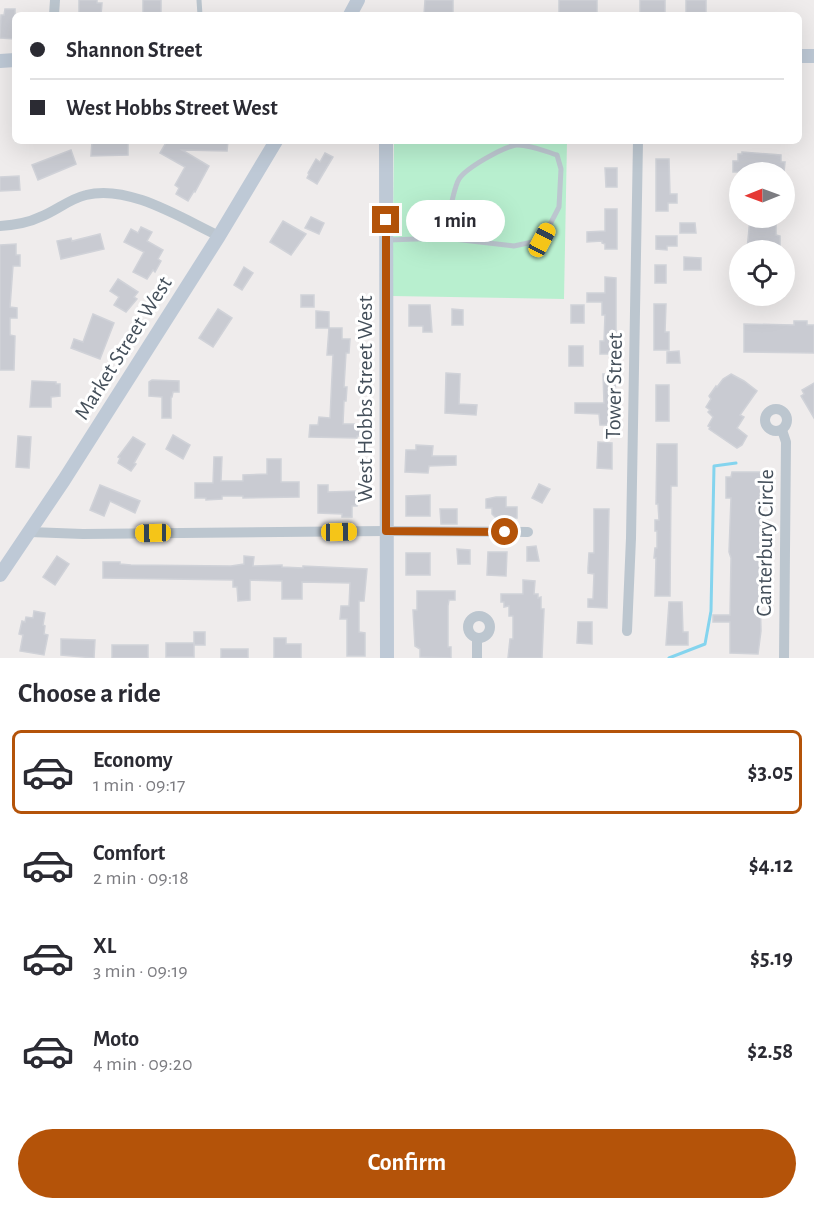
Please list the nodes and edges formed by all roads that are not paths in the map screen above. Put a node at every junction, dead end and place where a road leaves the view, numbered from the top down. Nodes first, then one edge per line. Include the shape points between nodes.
1 (274, 144) edge
2 (386, 144) edge
3 (638, 144) edge
4 (0, 226) edge
5 (219, 236) junction
6 (445, 238) junction
7 (386, 240) junction
8 (782, 430) dead end
9 (386, 531) junction
10 (30, 532) junction
11 (528, 532) dead end
12 (0, 575) edge
13 (627, 631) dead end
14 (477, 638) dead end
15 (387, 658) edge
16 (477, 658) edge
17 (784, 658) edge

1 - 5 street, Market Street West
2 - 7 street, West Hobbs Street West
3 - 13 street, Tower Street
4 - 5 street via 40,218 85,195 110,192 136,197
5 - 10 street, Market Street West
6 - 6 lane via 514,246 542,240 559,207 561,169 557,155 515,145 466,171 459,180
6 - 7 lane
7 - 9 street, West Hobbs Street West
8 - 17 street, Canterbury Circle via 786,442
9 - 10 street
9 - 11 street
9 - 15 street, West Hobbs Street West
10 - 12 street, Market Street West
14 - 16 street

